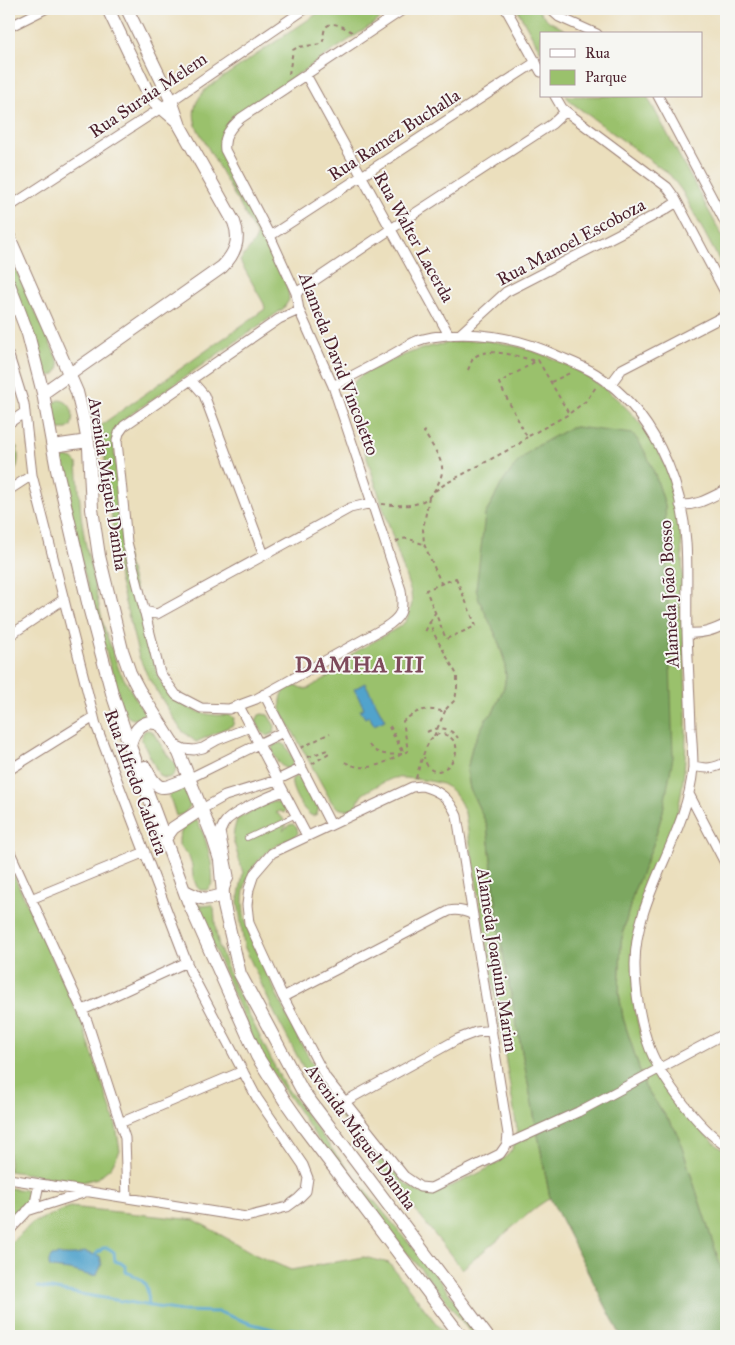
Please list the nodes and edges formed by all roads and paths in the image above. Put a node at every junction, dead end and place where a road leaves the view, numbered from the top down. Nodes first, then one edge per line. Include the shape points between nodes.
1 (45, 9) edge
2 (108, 9) edge
3 (127, 9) edge
4 (404, 9) edge
5 (506, 9) edge
6 (550, 9) edge
7 (299, 10) edge
8 (9, 27) edge
9 (592, 32) edge
10 (358, 40) junction
11 (536, 62) junction
12 (540, 70) edge
13 (306, 75) junction
14 (294, 83) junction
15 (556, 98) edge
16 (659, 98) edge
17 (166, 104) junction
18 (566, 111) junction
19 (362, 176) junction
20 (677, 202) junction
21 (9, 207) edge
22 (726, 224) edge
23 (391, 229) junction
24 (270, 236) junction
25 (9, 237) edge
26 (9, 284) edge
27 (296, 293) junction
28 (726, 294) edge
29 (299, 310) junction
30 (726, 315) edge
31 (460, 334) junction
32 (450, 335) junction
33 (9, 356) edge
34 (533, 362) junction
35 (468, 370) dead end
36 (69, 374) junction
37 (191, 380) junction
38 (606, 382) junction
39 (334, 386) junction
40 (43, 393) junction
41 (25, 412) junction
42 (569, 414) junction
43 (9, 423) edge
44 (427, 430) dead end
45 (527, 437) junction
46 (88, 441) junction
47 (53, 446) junction
48 (32, 475) junction
49 (9, 490) edge
50 (726, 490) edge
51 (434, 493) junction
52 (429, 497) junction
53 (372, 503) junction
54 (680, 505) junction
55 (424, 544) junction
56 (387, 547) junction
57 (264, 555) junction
58 (441, 584) junction
59 (64, 600) junction
60 (144, 611) junction
61 (435, 613) junction
62 (430, 622) junction
63 (726, 624) edge
64 (425, 632) dead end
65 (687, 633) junction
66 (9, 636) edge
67 (264, 694) junction
68 (238, 706) junction
69 (446, 710) junction
70 (94, 717) junction
71 (161, 725) junction
72 (250, 727) junction
73 (389, 727) dead end
74 (439, 728) junction
75 (284, 732) junction
76 (427, 732) dead end
77 (434, 736) junction
78 (458, 738) dead end
79 (173, 744) junction
80 (369, 744) dead end
81 (259, 745) junction
82 (130, 746) junction
83 (327, 750) dead end
84 (328, 753) dead end
85 (404, 753) junction
86 (424, 757) junction
87 (297, 759) junction
88 (345, 762) dead end
89 (726, 762) edge
90 (693, 766) junction
91 (302, 769) junction
92 (9, 770) edge
93 (190, 778) junction
94 (277, 780) junction
95 (412, 787) junction
96 (283, 790) junction
97 (689, 794) junction
98 (202, 809) junction
99 (296, 815) junction
100 (330, 825) junction
101 (307, 836) junction
102 (247, 838) dead end
103 (165, 839) junction
104 (9, 850) edge
105 (145, 852) junction
106 (726, 866) edge
107 (185, 890) junction
108 (222, 895) junction
109 (32, 899) junction
110 (473, 915) junction
111 (187, 962) junction
112 (282, 997) junction
113 (83, 1010) junction
114 (492, 1030) junction
115 (726, 1034) edge
116 (660, 1068) junction
117 (243, 1072) junction
118 (344, 1102) junction
119 (120, 1124) junction
120 (507, 1144) junction
121 (726, 1146) edge
122 (9, 1180) edge
123 (39, 1184) junction
124 (87, 1192) junction
125 (127, 1198) junction
126 (26, 1211) junction
127 (9, 1231) edge
128 (461, 1336) edge
129 (487, 1336) edge

1 - 8 street
2 - 17 street via 151,99
3 - 17 street
4 - 10 street
5 - 11 street
6 - 9 street via 559,17
7 - 17 street, Rua Suraia Melem
10 - 13 street
10 - 14 path via 345,28 328,25 321,44 294,50 289,76
11 - 12 street
11 - 19 street, Rua Ramez Buchalla
13 - 14 street
13 - 19 street, Rua Walter Lacerda
14 - 24 street, Alameda David Vincoletto via 241,118 227,133 224,142 225,150
15 - 18 street
16 - 22 street
17 - 21 street, Rua Suraia Melem
17 - 36 street via 234,222 238,240 233,254 222,267
18 - 20 street via 659,180
18 - 23 street via 552,124
19 - 23 street, Rua Walter Lacerda
19 - 24 street, Rua Ramez Buchalla
20 - 28 street
20 - 31 street, Rua Manoel Escoboza via 506,292
23 - 27 street
23 - 32 street, Rua Walter Lacerda
24 - 27 street, Alameda David Vincoletto
25 - 36 street, Avenida Miguel Damha
26 - 40 street via 28,334
27 - 29 street, Alameda David Vincoletto
29 - 37 street via 279,319
29 - 39 street, Alameda David Vincoletto
30 - 38 street via 622,369
31 - 32 street, Alameda João Bosso
31 - 38 street, Alameda João Bosso via 513,339 544,349 595,373
32 - 39 street, Alameda João Bosso via 420,339
33 - 41 street, Rua Alfredo Caldeira
34 - 35 path via 486,353 473,358
34 - 42 path via 540,361
34 - 45 path via 498,383
36 - 40 street
36 - 46 street, Avenida Miguel Damha
37 - 57 street via 204,395
37 - 60 street via 124,426 119,433 117,448 127,542
38 - 42 path
38 - 54 street, Alameda João Bosso via 635,410 660,446
39 - 53 street, Alameda David Vincoletto
40 - 47 street
41 - 43 street
41 - 48 street, Rua Alfredo Caldeira
42 - 45 path
44 - 51 path via 424,432 442,468
45 - 51 path
46 - 47 street
46 - 71 street, Avenida Miguel Damha via 99,556 122,650 134,682
47 - 82 street via 89,607
48 - 49 street
48 - 59 street, Rua Alfredo Caldeira
50 - 54 street via 691,506
51 - 52 path
52 - 53 path via 404,506
52 - 55 path via 423,529
53 - 56 street, Alameda David Vincoletto
53 - 57 street via 350,508
54 - 65 street, Alameda João Bosso via 686,540
55 - 56 path via 402,538
55 - 58 path
56 - 67 street, Alameda David Vincoletto via 401,590 403,603 400,614 384,628
57 - 60 street via 157,614
58 - 61 path via 426,590
58 - 61 path via 456,578 476,626 446,639
59 - 66 street
59 - 70 street, Rua Alfredo Caldeira
60 - 68 street via 160,673 176,695 201,708 229,709
61 - 62 path
62 - 64 path
62 - 69 path via 457,675 455,700
63 - 65 street via 710,632
65 - 90 street, Alameda João Bosso
67 - 68 street
67 - 75 street
68 - 72 street
69 - 74 path
69 - 85 path via 422,710 403,721 408,751
70 - 92 street
70 - 105 street, Rua Alfredo Caldeira
71 - 79 street, Avenida Miguel Damha
71 - 82 street via 149,722 140,725
72 - 79 street via 194,750
72 - 81 street
73 - 85 path
74 - 76 path
74 - 77 path
74 - 78 path via 452,732
75 - 81 street
75 - 87 street
77 - 86 path
77 - 86 path via 441,734 452,738 455,757 450,766 439,771 428,767
79 - 93 street, Avenida Miguel Damha
80 - 85 path via 386,755
81 - 93 street
81 - 94 street
82 - 93 street via 156,785 170,787
82 - 103 street
83 - 87 path
84 - 91 path
85 - 88 path via 372,767
86 - 95 path
87 - 91 street
89 - 90 street via 706,769
90 - 97 street, Alameda João Bosso
91 - 94 street
91 - 100 street
93 - 98 street, Avenida Miguel Damha
94 - 96 street
94 - 98 street via 225,796
95 - 100 street
95 - 110 street, Alameda Joaquim Marim via 435,789 444,795 457,816
96 - 99 street
96 - 108 street via 226,820 222,826 220,832 229,876
97 - 106 street
97 - 116 street, Alameda João Bosso via 677,833 645,905 638,932 635,966 639,1008 650,1050
98 - 103 street via 173,828
98 - 108 street, Avenida Miguel Damha via 220,860
99 - 101 street
99 - 102 lane
100 - 101 street
101 - 112 street via 272,853 254,874 249,889 249,923
103 - 107 street
104 - 109 street
105 - 109 street
105 - 111 street, Rua Alfredo Caldeira
107 - 108 street via 209,900
107 - 128 street via 270,1079
108 - 129 street, Avenida Miguel Damha via 240,974 302,1090
109 - 113 street
110 - 112 street via 466,911 449,911
110 - 114 street, Alameda Joaquim Marim
111 - 113 street
111 - 117 street, Rua Alfredo Caldeira
112 - 118 street via 326,1078
113 - 119 street
114 - 118 street via 458,1039
114 - 120 street, Alameda Joaquim Marim
115 - 116 street
116 - 120 street via 578,1112
116 - 121 street, Alameda João Bosso via 689,1110
117 - 119 street
117 - 125 street, Rua Alfredo Caldeira via 303,1165 308,1178 306,1191 287,1207 246,1217
118 - 120 street via 404,1176 420,1187 432,1188 500,1154
119 - 125 street via 125,1138
122 - 123 street
123 - 124 street
123 - 126 street via 35,1203
124 - 125 street
124 - 126 street
126 - 127 street

